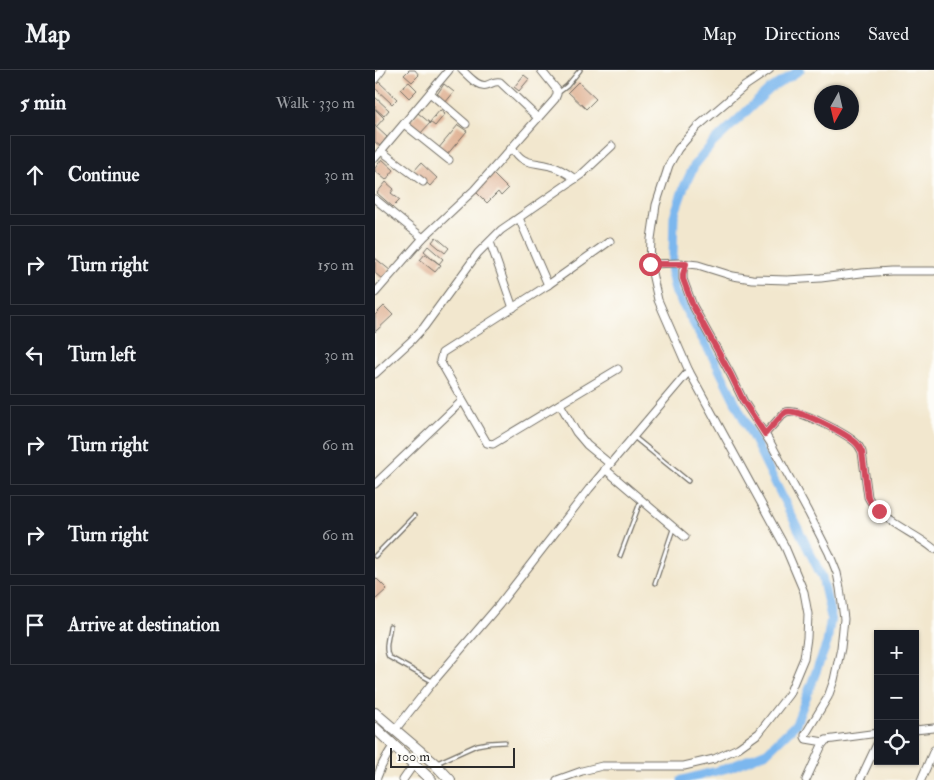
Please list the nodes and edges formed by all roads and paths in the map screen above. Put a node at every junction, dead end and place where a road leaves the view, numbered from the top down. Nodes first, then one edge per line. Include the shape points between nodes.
1 (381, 70) edge
2 (449, 70) edge
3 (462, 70) edge
4 (541, 70) edge
5 (580, 70) edge
6 (769, 70) edge
7 (375, 78) edge
8 (429, 93) junction
9 (557, 94) junction
10 (538, 118) junction
11 (404, 124) junction
12 (467, 124) dead end
13 (612, 146) dead end
14 (512, 147) junction
15 (381, 151) junction
16 (375, 158) edge
17 (449, 160) dead end
18 (575, 179) junction
19 (423, 182) dead end
20 (375, 199) edge
21 (519, 218) junction
22 (423, 238) junction
23 (610, 241) dead end
24 (490, 242) junction
25 (683, 263) junction
26 (653, 264) junction
27 (934, 271) edge
28 (548, 286) junction
29 (375, 293) edge
30 (513, 308) junction
31 (618, 369) dead end
32 (689, 371) junction
33 (375, 374) edge
34 (462, 401) junction
35 (560, 404) junction
36 (765, 434) junction
37 (633, 436) junction
38 (608, 467) junction
39 (688, 482) dead end
40 (375, 484) edge
41 (641, 500) junction
42 (414, 516) dead end
43 (673, 528) junction
44 (685, 537) dead end
45 (934, 549) edge
46 (375, 556) edge
47 (620, 556) dead end
48 (655, 583) dead end
49 (391, 626) dead end
50 (433, 682) junction
51 (375, 713) edge
52 (375, 728) edge
53 (934, 728) edge
54 (395, 730) junction
55 (919, 730) edge
56 (874, 734) edge
57 (505, 742) dead end
58 (824, 742) junction
59 (394, 745) junction
60 (874, 750) edge
61 (934, 750) edge
62 (413, 764) junction
63 (435, 764) junction
64 (376, 780) edge
65 (403, 780) edge
66 (431, 780) edge
67 (450, 780) edge
68 (557, 780) edge
69 (806, 780) edge
70 (860, 780) edge
71 (921, 780) edge

1 - 7 street
2 - 8 street
3 - 10 street via 479,85 499,82
4 - 9 street
5 - 9 lane
6 - 26 street via 697,127 669,165 656,205 651,240
8 - 11 street
8 - 12 street
9 - 10 street
10 - 14 street
11 - 15 street
11 - 17 street
13 - 18 street
14 - 18 street via 523,160 567,172
14 - 22 street via 474,190
15 - 16 street
15 - 19 street
18 - 21 street
20 - 22 street
21 - 24 street
21 - 28 street
22 - 29 street
23 - 28 street
24 - 30 street
24 - 33 street via 478,253 424,327
25 - 26 street
25 - 27 street via 752,279 787,280 891,271
25 - 36 street via 683,279 693,306 744,402
26 - 32 street via 658,300
28 - 30 street
30 - 34 street via 440,356
31 - 35 street
32 - 37 street
32 - 68 street via 785,547 804,592 808,614 804,658 789,694 759,733 738,748 714,759 684,766 602,766
34 - 35 street via 489,444
34 - 40 street
35 - 38 street via 575,432
36 - 45 street via 783,414 792,412 821,421 854,441 862,452 871,503
36 - 58 street via 809,512 837,572 844,619 841,648 828,697 805,735
37 - 38 street
37 - 39 lane
38 - 41 street
38 - 50 street via 499,605
41 - 43 street
41 - 47 lane
42 - 46 lane
43 - 44 street
43 - 48 lane
49 - 50 lane via 386,647 389,657
50 - 54 street
51 - 54 main road
52 - 59 main road
53 - 55 street
54 - 63 main road
56 - 58 street
57 - 63 lane via 477,745
58 - 69 street
59 - 62 main road
59 - 64 street
60 - 70 street
61 - 71 street
62 - 65 street
62 - 66 main road
63 - 67 main road

